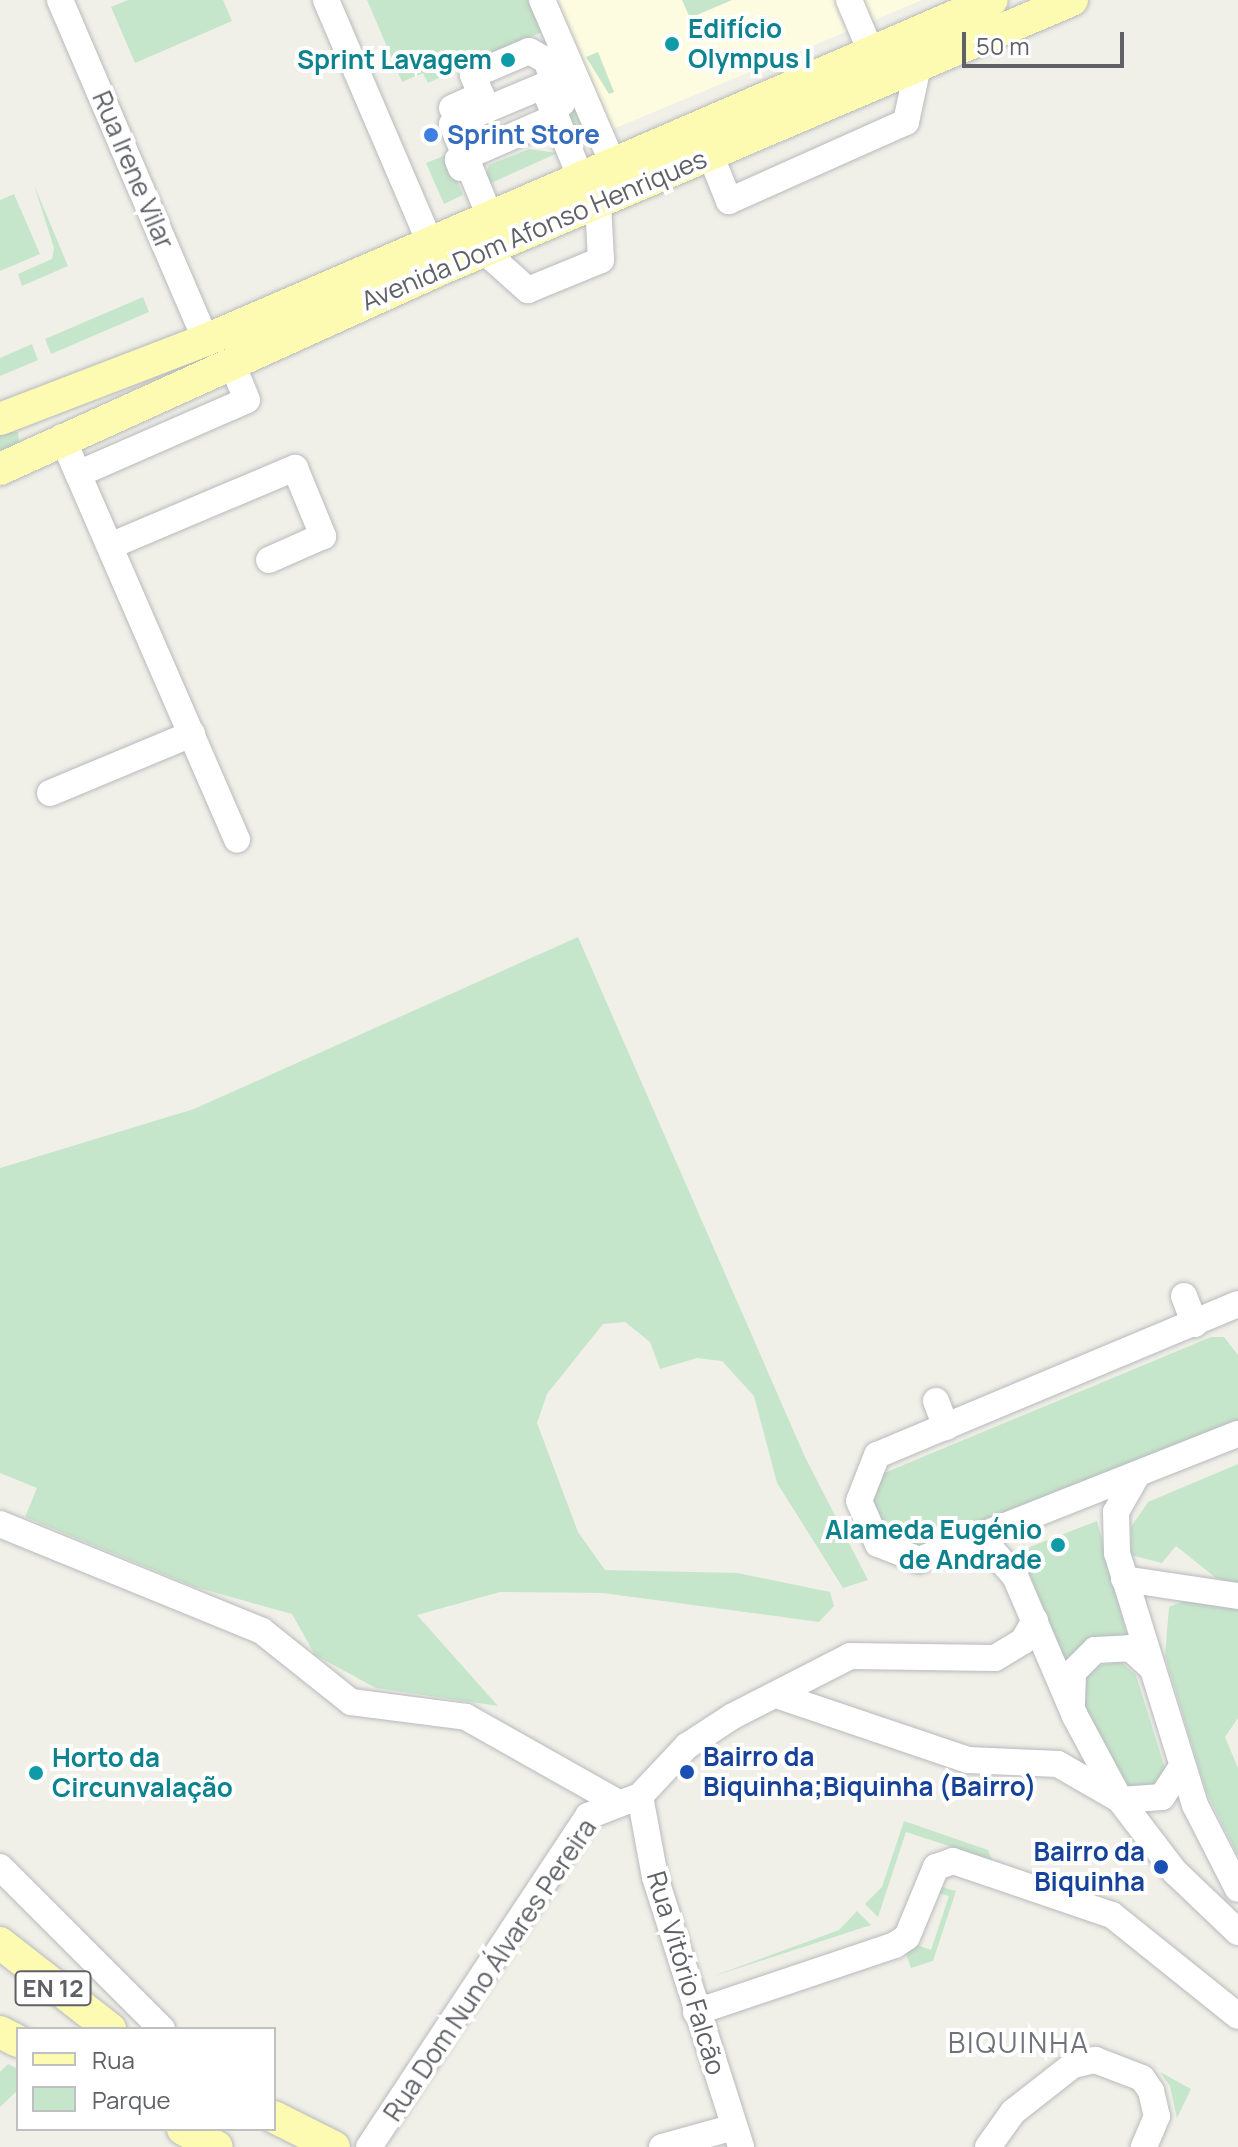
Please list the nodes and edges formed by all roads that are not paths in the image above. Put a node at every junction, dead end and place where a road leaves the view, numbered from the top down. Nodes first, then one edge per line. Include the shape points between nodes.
1 (60, 0) edge
2 (326, 0) edge
3 (542, 0) edge
4 (849, 0) edge
5 (992, 0) edge
6 (1072, 0) edge
7 (871, 52) junction
8 (918, 66) junction
9 (556, 117) junction
10 (463, 150) junction
11 (710, 154) junction
12 (613, 164) junction
13 (589, 190) junction
14 (490, 217) junction
15 (430, 243) junction
16 (484, 251) junction
17 (206, 340) junction
18 (231, 361) junction
19 (81, 391) junction
20 (10, 416) edge
21 (95, 421) junction
22 (48, 444) junction
23 (0, 469) edge
24 (78, 474) junction
25 (110, 546) junction
26 (269, 560) dead end
27 (192, 734) junction
28 (50, 793) dead end
29 (237, 840) dead end
30 (1184, 1296) dead end
31 (1236, 1310) edge
32 (1195, 1324) junction
33 (936, 1401) dead end
34 (946, 1427) junction
35 (1238, 1434) edge
36 (877, 1455) junction
37 (844, 1469) dead end
38 (1142, 1473) junction
39 (0, 1524) edge
40 (971, 1541) junction
41 (919, 1560) junction
42 (887, 1571) dead end
43 (1124, 1579) junction
44 (1238, 1596) edge
45 (1035, 1620) junction
46 (1150, 1666) junction
47 (776, 1695) junction
48 (1075, 1716) junction
49 (1182, 1766) junction
50 (628, 1799) junction
51 (1120, 1800) junction
52 (0, 1867) edge
53 (1238, 1889) edge
54 (1238, 1932) edge
55 (0, 1943) edge
56 (696, 2012) junction
57 (1238, 2016) edge
58 (107, 2027) edge
59 (160, 2027) edge
60 (276, 2118) edge
61 (187, 2131) edge
62 (738, 2137) edge
63 (217, 2147) edge
64 (334, 2147) edge
65 (369, 2147) edge
66 (662, 2147) edge
67 (988, 2147) edge
68 (1144, 2147) edge

1 - 17 street, Rua Irene Vilar
2 - 15 street
3 - 12 street
4 - 7 street
5 - 7 main road, Avenida Dom Afonso Henriques
6 - 8 main road, Avenida Dom Afonso Henriques
7 - 12 main road, Avenida Dom Afonso Henriques
8 - 11 main road, Avenida Dom Afonso Henriques
8 - 11 street via 906,122 729,201
9 - 10 street
9 - 10 street via 552,71 529,51 473,75 481,95 446,110
9 - 13 street
10 - 14 street
11 - 13 main road, Avenida Dom Afonso Henriques
12 - 13 main road, Avenida Dom Afonso Henriques
13 - 14 main road, Avenida Dom Afonso Henriques
13 - 16 main road, Avenida Dom Afonso Henriques
13 - 16 street via 601,260 528,290
14 - 15 main road, Avenida Dom Afonso Henriques
15 - 17 main road, Avenida Dom Afonso Henriques
16 - 18 main road, Avenida Dom Afonso Henriques
17 - 19 main road, Avenida Dom Afonso Henriques
18 - 21 main road, Avenida Dom Afonso Henriques
18 - 24 street via 247,400
19 - 20 main road, Avenida Dom Afonso Henriques
19 - 21 main road
20 - 22 main road
21 - 22 main road, Avenida Dom Afonso Henriques
22 - 23 main road, Avenida Dom Afonso Henriques
22 - 24 street
24 - 25 street
25 - 26 street via 295,468 323,536
25 - 27 street
27 - 28 street
27 - 29 street
30 - 32 street
31 - 32 street
32 - 34 street
33 - 34 street
34 - 36 street
35 - 38 street
36 - 37 street
36 - 41 street via 860,1485 867,1528 885,1550
38 - 40 street
38 - 43 street via 1131,1478 1116,1512
39 - 50 street via 214,1607 262,1631 351,1702 466,1717
40 - 41 street
40 - 45 street via 1008,1565
41 - 42 street
43 - 44 street
43 - 46 street
45 - 47 street, Rua Dom Nuno Álvares Pereira via 1023,1641 995,1658 850,1656
45 - 48 street
46 - 48 street via 1123,1646 1089,1652 1070,1679
46 - 49 street
47 - 50 street, Rua Dom Nuno Álvares Pereira via 687,1746
47 - 51 street via 968,1760 1058,1764
48 - 51 street
49 - 51 street via 1162,1797
49 - 53 street
50 - 56 street, Rua Vitório Falcão
50 - 65 street, Rua Dom Nuno Álvares Pereira via 588,1816
51 - 54 street via 1175,1872
52 - 59 street
55 - 58 main road, EN 12
56 - 57 street via 895,1945 907,1937 936,1867 953,1861 1112,1915
56 - 62 street, Rua Vitório Falcão
60 - 64 main road
61 - 63 main road
62 - 66 street
67 - 68 street via 1013,2112 1073,2065 1095,2060 1142,2078 1151,2091 1157,2116

